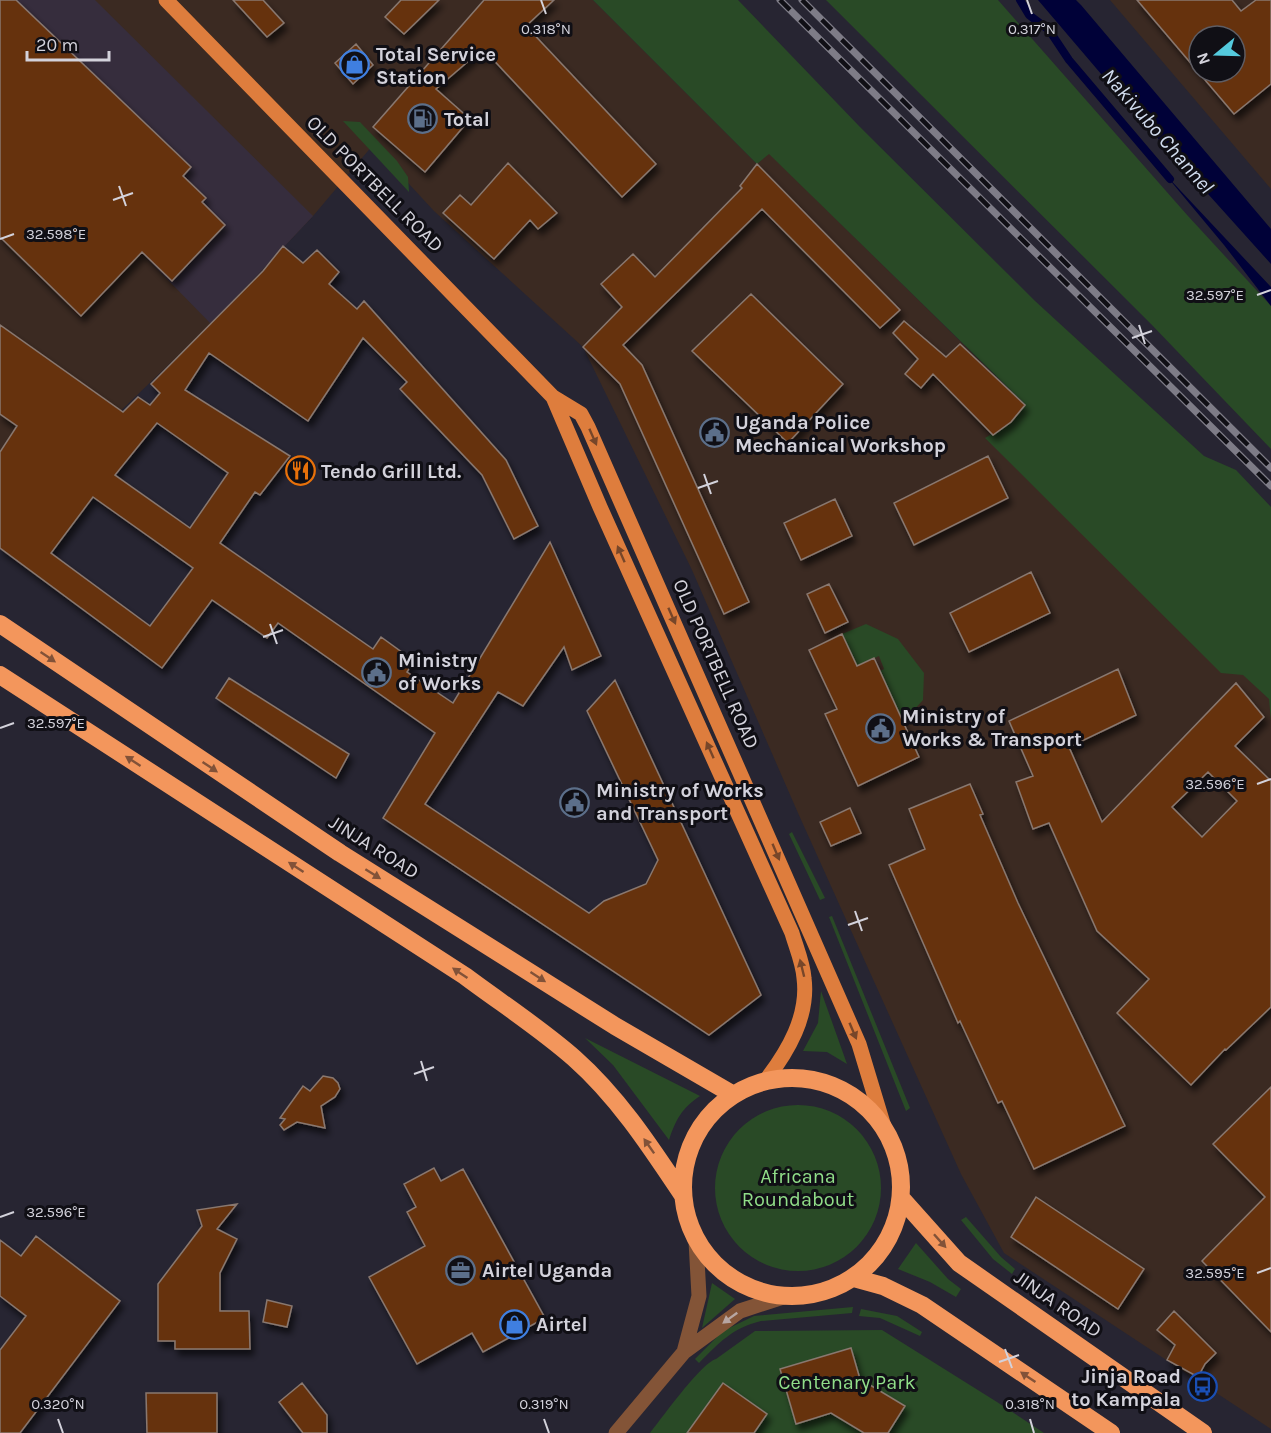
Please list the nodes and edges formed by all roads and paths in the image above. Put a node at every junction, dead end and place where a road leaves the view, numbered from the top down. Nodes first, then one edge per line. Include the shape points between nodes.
1 (166, 0) edge
2 (553, 397) junction
3 (0, 624) edge
4 (0, 675) edge
5 (766, 1080) junction
6 (732, 1094) junction
7 (885, 1130) junction
8 (682, 1194) junction
9 (901, 1198) junction
10 (696, 1241) junction
11 (854, 1278) junction
12 (783, 1298) junction
13 (684, 1352) junction
14 (616, 1433) edge
15 (1111, 1433) edge
16 (1203, 1433) edge

1 - 2 main road, OLD PORTBELL ROAD
5 -> 2 main road, OLD PORTBELL ROAD via 786,1051 803,1011 804,978 792,933
2 -> 7 main road, OLD PORTBELL ROAD via 581,414 588,427 859,1044
3 -> 6 highway, JINJA ROAD via 340,853 615,1026
8 -> 4 highway via 613,1098 575,1059 527,1022 465,976
5 - 6 highway
5 - 7 highway via 800,1077 834,1085 863,1104
6 - 8 highway via 704,1121 686,1156
7 - 9 highway via 899,1163
8 - 10 highway
9 - 11 highway via 893,1229 878,1257
9 -> 16 highway, JINJA ROAD via 959,1263
10 - 12 highway via 718,1269 748,1289
10 - 13 street via 699,1296
11 - 12 highway via 820,1294
15 -> 11 highway via 922,1305 883,1286
12 -> 13 street via 740,1311
13 - 14 street

